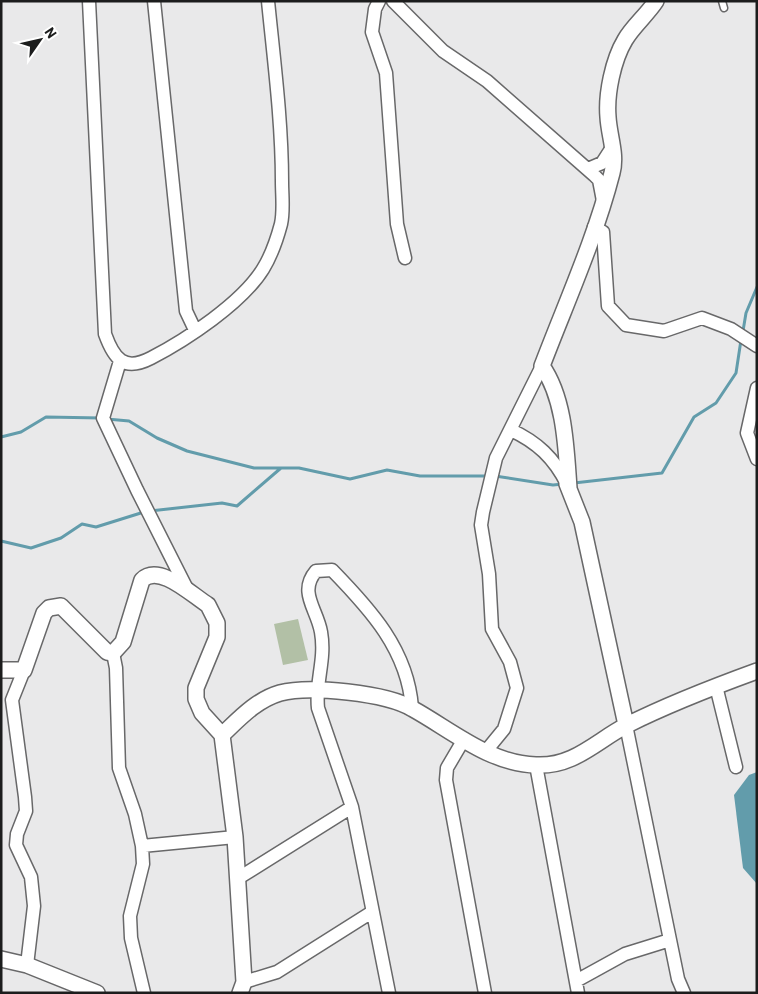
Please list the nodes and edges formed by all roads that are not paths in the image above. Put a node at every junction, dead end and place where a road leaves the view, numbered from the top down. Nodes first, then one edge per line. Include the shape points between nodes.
1 (89, 1) edge
2 (154, 1) edge
3 (268, 1) edge
4 (379, 1) edge
5 (656, 1) edge
6 (395, 2) edge
7 (613, 146) junction
8 (588, 170) junction
9 (604, 201) junction
10 (594, 227) junction
11 (406, 258) dead end
12 (195, 330) junction
13 (757, 346) edge
14 (120, 361) junction
15 (542, 366) junction
16 (757, 388) edge
17 (511, 430) junction
18 (757, 459) edge
19 (568, 486) junction
20 (189, 593) junction
21 (113, 653) junction
22 (1, 670) edge
23 (24, 670) junction
24 (757, 671) edge
25 (716, 686) junction
26 (317, 690) junction
27 (412, 708) junction
28 (626, 725) junction
29 (222, 735) junction
30 (464, 739) junction
31 (486, 751) junction
32 (536, 765) junction
33 (736, 767) dead end
34 (352, 807) junction
35 (235, 837) junction
36 (142, 846) junction
37 (238, 879) junction
38 (372, 912) junction
39 (670, 940) junction
40 (1, 959) edge
41 (27, 965) junction
42 (577, 987) edge
43 (242, 988) edge
44 (97, 993) edge
45 (144, 993) edge
46 (389, 993) edge
47 (485, 993) edge
48 (684, 993) edge

1 - 14 street via 105,334 111,350
2 - 12 street via 186,311
3 - 12 street via 282,150 281,222 264,268 243,295
4 - 11 street via 372,32 386,73 397,224
5 - 7 street via 625,40 617,61 607,116
6 - 8 street via 443,51 487,81
7 - 8 street via 602,163
7 - 9 street via 612,170
8 - 9 street via 598,180
9 - 10 street
10 - 13 street via 603,232 608,306 626,325 664,331 702,318 731,329
10 - 15 street
12 - 14 street via 140,364
14 - 20 street via 103,418
15 - 17 street
15 - 19 street via 552,381 565,443
16 - 18 street via 747,433
17 - 19 street via 527,437 547,453 559,467
17 - 31 street via 496,458 481,525 489,574 492,629 510,662 517,688 504,730
19 - 28 street via 582,522
20 - 21 street via 166,578 147,575 142,580 123,642
20 - 29 street via 208,605 217,622 214,650 196,688 196,699 202,713
21 - 23 street via 107,652 61,606 56,606 44,613
21 - 36 street via 118,768 135,814
22 - 23 street
23 - 41 street via 12,700 26,810 16,845 31,877 34,906
24 - 25 street
25 - 28 street
25 - 33 street
26 - 27 street via 394,700
26 - 27 street via 322,653 321,630 309,598 309,579 316,571 332,570 387,632 411,689
26 - 29 street via 280,693 246,712
26 - 34 street via 318,708
27 - 30 street
28 - 32 street via 567,762
28 - 39 street
29 - 35 street
30 - 31 street
30 - 47 street via 447,768 446,780
31 - 32 street via 507,761
32 - 42 street
34 - 37 street
34 - 38 street
35 - 36 street
35 - 37 street
36 - 45 street via 142,864 130,916 131,938
37 - 43 street
38 - 43 street via 277,972
38 - 46 street
39 - 42 street via 625,954
39 - 48 street
40 - 41 street
41 - 44 street

